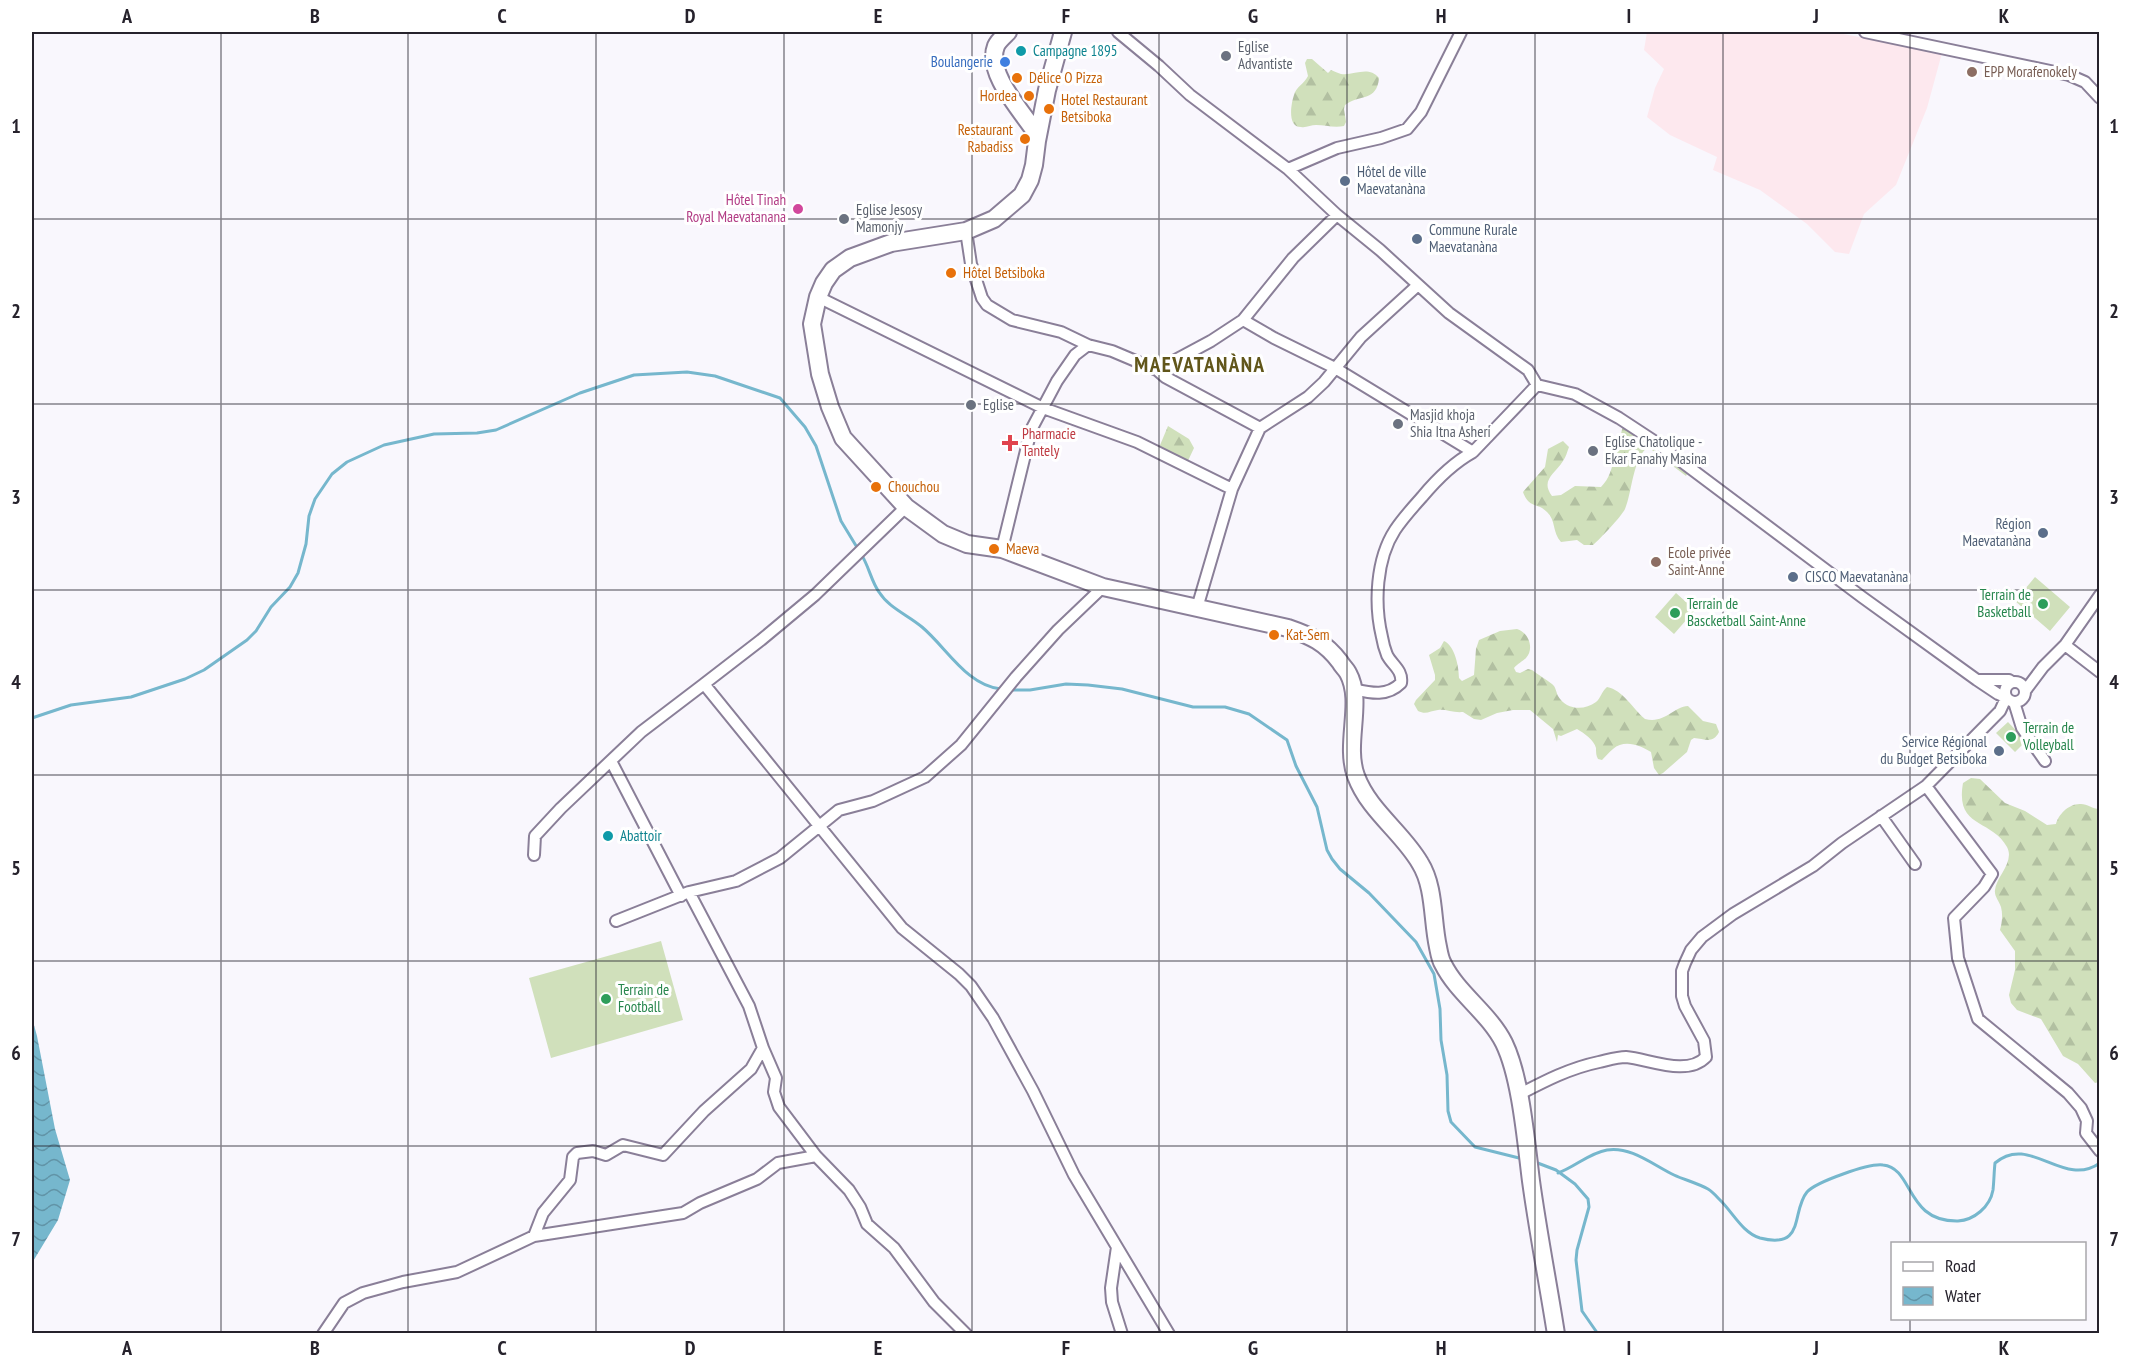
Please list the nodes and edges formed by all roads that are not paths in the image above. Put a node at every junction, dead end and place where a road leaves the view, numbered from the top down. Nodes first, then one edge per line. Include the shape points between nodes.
1 (1008, 32) edge
2 (1064, 32) edge
3 (1118, 32) edge
4 (1461, 32) edge
5 (1865, 32) edge
6 (2100, 98) edge
7 (1038, 136) junction
8 (1288, 169) junction
9 (1337, 215) junction
10 (966, 231) junction
11 (1418, 285) junction
12 (818, 297) junction
13 (1243, 320) junction
14 (1088, 345) junction
15 (1335, 368) junction
16 (1157, 370) junction
17 (1536, 385) junction
18 (1043, 408) junction
19 (1260, 428) junction
20 (1473, 452) junction
21 (1232, 489) junction
22 (906, 507) junction
23 (1002, 549) junction
24 (1103, 587) junction
25 (2100, 595) edge
26 (1197, 608) junction
27 (2065, 645) junction
28 (2100, 672) edge
29 (1977, 680) junction
30 (704, 684) junction
31 (2020, 688) junction
32 (1353, 689) junction
33 (2008, 699) junction
34 (2020, 717) junction
35 (611, 761) junction
36 (2045, 761) dead end
37 (1926, 786) junction
38 (1881, 816) junction
39 (820, 826) junction
40 (534, 855) dead end
41 (1915, 864) dead end
42 (685, 894) junction
43 (616, 921) dead end
44 (763, 1048) junction
45 (1518, 1095) junction
46 (2099, 1151) edge
47 (816, 1156) junction
48 (534, 1236) junction
49 (1117, 1247) junction
50 (1164, 1332) edge
51 (323, 1334) edge
52 (966, 1334) edge
53 (1122, 1334) edge
54 (1556, 1334) edge

1 - 7 main road via 996,46 994,64 1003,86
2 - 7 main road
3 - 8 street via 1190,95
4 - 8 street via 1421,112 1407,129 1337,148
5 - 6 street via 2069,75 2085,82
7 - 10 main road via 1030,180 1022,195 994,219
8 - 9 street
9 - 11 street
9 - 13 street via 1293,258
10 - 12 main road via 891,243 850,258 833,270
10 - 14 street via 971,264 987,305 1012,320
11 - 15 street via 1361,337
11 - 17 street via 1478,336 1528,370
12 - 18 street
12 - 22 main road via 812,324 820,374 843,438
13 - 15 street
13 - 16 street
14 - 16 street
14 - 18 street via 1075,355
15 - 19 street via 1308,397
15 - 20 street
16 - 19 street
17 - 20 street
17 - 29 street via 1575,394 1619,418
18 - 21 street via 1137,442
18 - 23 street via 1031,430
19 - 21 street
20 - 32 street via 1458,460 1435,482 1395,530 1386,550 1378,592 1381,635 1387,655 1401,674 1401,683 1382,693
21 - 26 street
22 - 23 main road via 942,534 967,544
22 - 30 street via 850,563
23 - 24 main road
24 - 26 main road
24 - 39 street via 1058,630 961,745 925,777 873,801 839,810
25 - 27 street
26 - 32 main road via 1288,628 1315,638 1332,651 1348,672
27 - 28 street
27 - 31 street
29 - 31 street via 2009,680
29 - 33 street
30 - 35 street via 641,732
30 - 39 street
31 - 33 street via 2020,701
31 - 33 street via 2006,686
31 - 34 street via 2026,709
32 - 45 main road via 1351,750 1355,774 1363,791 1421,864 1442,963 1504,1044
33 - 34 street
33 - 37 street
34 - 36 street via 2022,728
35 - 40 street via 535,836
35 - 42 street
37 - 38 street
37 - 46 street via 1992,874 1954,918 1958,958 1978,1019 2068,1093 2088,1121 2086,1133
38 - 41 street
38 - 45 street via 1813,866 1733,914 1691,950 1682,972 1682,996 1707,1049 1702,1062 1669,1065 1638,1058 1611,1058 1566,1071
39 - 42 street via 780,858 736,881
39 - 49 street via 902,928 959,974 993,1018 1074,1175
42 - 43 street
42 - 44 street via 749,1006
44 - 47 street via 776,1078 774,1092 779,1107
44 - 48 street via 751,1069 663,1155 623,1145 606,1155 593,1151 577,1153 570,1180 547,1207
45 - 54 main road
47 - 48 street via 778,1163 757,1179 683,1213
47 - 52 street via 849,1190 867,1224 894,1248 934,1302
48 - 51 street via 457,1272 363,1293 344,1303
49 - 50 street
49 - 53 street via 1111,1288

